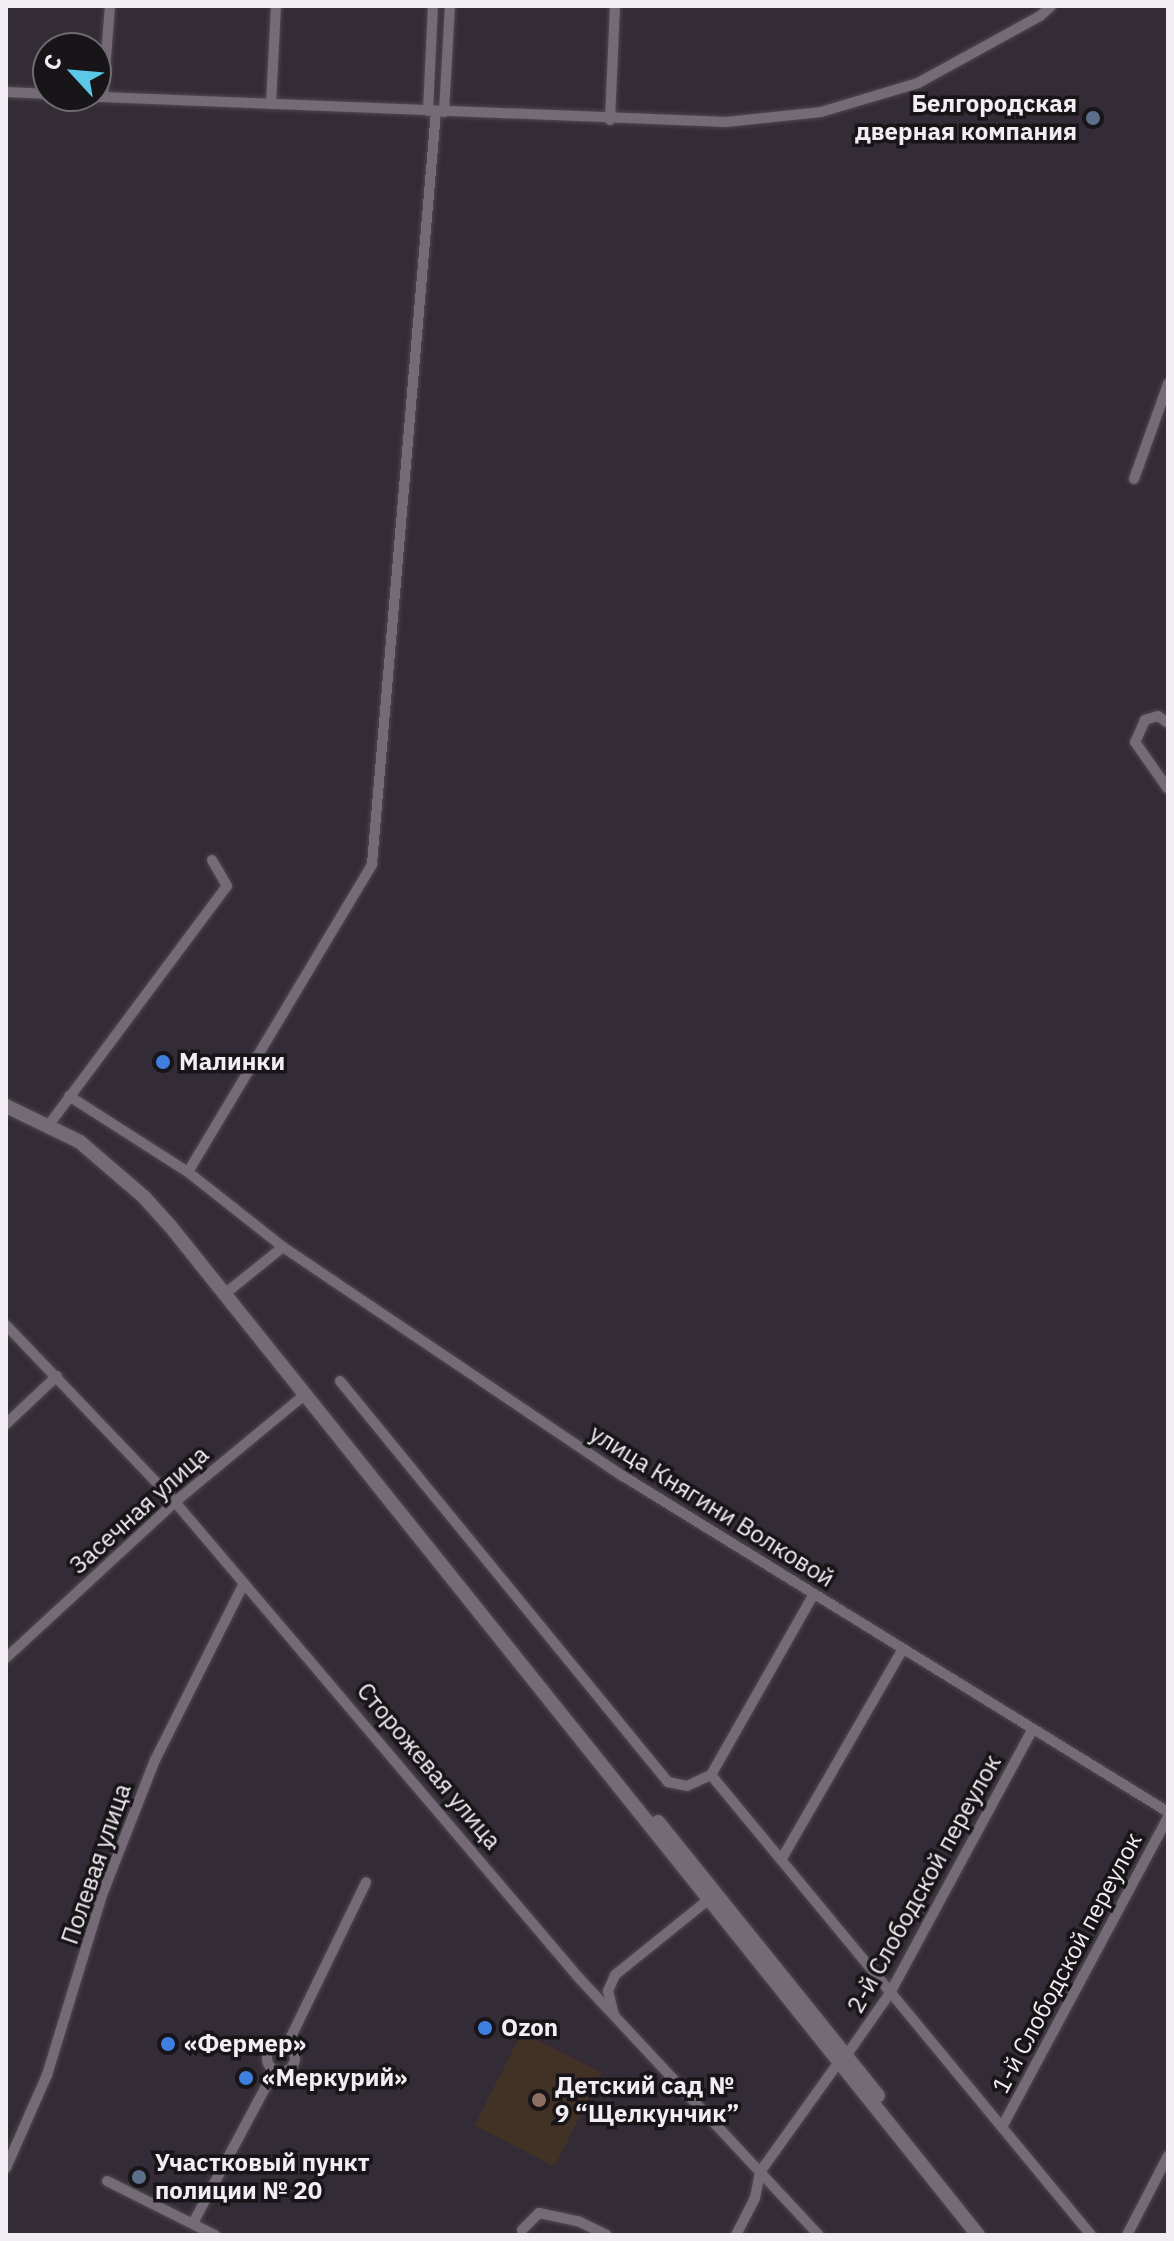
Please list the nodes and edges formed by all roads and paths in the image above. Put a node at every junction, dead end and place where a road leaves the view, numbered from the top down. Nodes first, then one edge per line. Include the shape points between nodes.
1 (110, 6) edge
2 (276, 6) edge
3 (433, 6) edge
4 (450, 6) edge
5 (615, 6) edge
6 (1051, 6) edge
7 (108, 32) edge
8 (6, 92) edge
9 (32, 93) edge
10 (112, 96) edge
11 (271, 104) junction
12 (436, 112) junction
13 (610, 120) junction
14 (1168, 384) edge
15 (1134, 479) dead end
16 (1168, 723) edge
17 (1168, 789) edge
18 (212, 860) dead end
19 (69, 1096) junction
20 (6, 1106) edge
21 (48, 1126) junction
22 (188, 1172) junction
23 (283, 1247) junction
24 (227, 1292) junction
25 (6, 1325) edge
26 (271, 1348) junction
27 (57, 1376) junction
28 (340, 1381) dead end
29 (303, 1396) junction
30 (6, 1424) edge
31 (175, 1502) junction
32 (244, 1583) junction
33 (814, 1594) junction
34 (903, 1649) junction
35 (6, 1658) edge
36 (1033, 1729) junction
37 (711, 1775) junction
38 (1168, 1814) edge
39 (781, 1860) junction
40 (366, 1882) dead end
41 (708, 1900) junction
42 (890, 1993) junction
43 (614, 2017) junction
44 (287, 2045) junction
45 (842, 2060) junction
46 (274, 2071) junction
47 (1002, 2127) junction
48 (1168, 2156) edge
49 (6, 2168) edge
50 (760, 2172) junction
51 (107, 2181) dead end
52 (193, 2223) junction
53 (522, 2230) dead end
54 (215, 2235) edge
55 (607, 2235) edge
56 (736, 2235) edge
57 (819, 2235) edge
58 (978, 2235) edge
59 (990, 2235) edge
60 (1091, 2235) edge
61 (1127, 2235) edge

1 - 7 street
2 - 11 street
3 - 12 street
4 - 12 street
5 - 13 street
6 - 13 street via 918,83 821,112 726,122
8 - 9 street
10 - 11 street
11 - 12 street
12 - 13 street
12 - 22 street via 372,864
14 - 15 street
16 - 17 street via 1158,716 1145,720 1135,742
18 - 19 street via 227,886
19 - 21 street
19 - 22 street, улица Княгини Волковой
20 - 21 main road
21 - 24 main road via 80,1142 144,1197
22 - 23 street, улица Княгини Волковой
23 - 24 street
23 - 33 street, улица Княгини Волковой via 623,1476
24 - 26 main road
25 - 27 street, Сторожевая улица
26 - 29 main road
26 - 45 main road via 282,1354
27 - 30 street
27 - 31 street, Сторожевая улица
28 - 37 street via 668,1782 687,1786
29 - 31 street, Засечная улица
29 - 41 main road
31 - 32 street, Сторожевая улица
31 - 35 street, Засечная улица
32 - 43 street, Сторожевая улица
32 - 49 street, Полевая улица via 160,1747 102,1895 47,2075
33 - 34 street, улица Княгини Волковой
33 - 37 street
34 - 36 street, улица Княгини Волковой
34 - 39 street
36 - 38 street, улица Княгини Волковой
36 - 42 street, 2-й Слободской переулок
37 - 39 street
38 - 47 street, 1-й Слободской переулок
39 - 42 street
40 - 44 street
41 - 43 street via 615,1975 608,1991
41 - 45 main road
42 - 45 street, 2-й Слободской переулок
42 - 47 street
43 - 50 street, Сторожевая улица
44 - 46 street via 269,2052
44 - 46 street via 294,2065 283,2073
45 - 50 street, 2-й Слободской переулок
45 - 58 main road
45 - 59 main road
46 - 52 street
47 - 60 street
48 - 61 street
50 - 56 street, 2-й Слободской переулок via 755,2198
50 - 57 street, Сторожевая улица
51 - 52 street
52 - 54 street
53 - 55 street via 539,2213 578,2221

